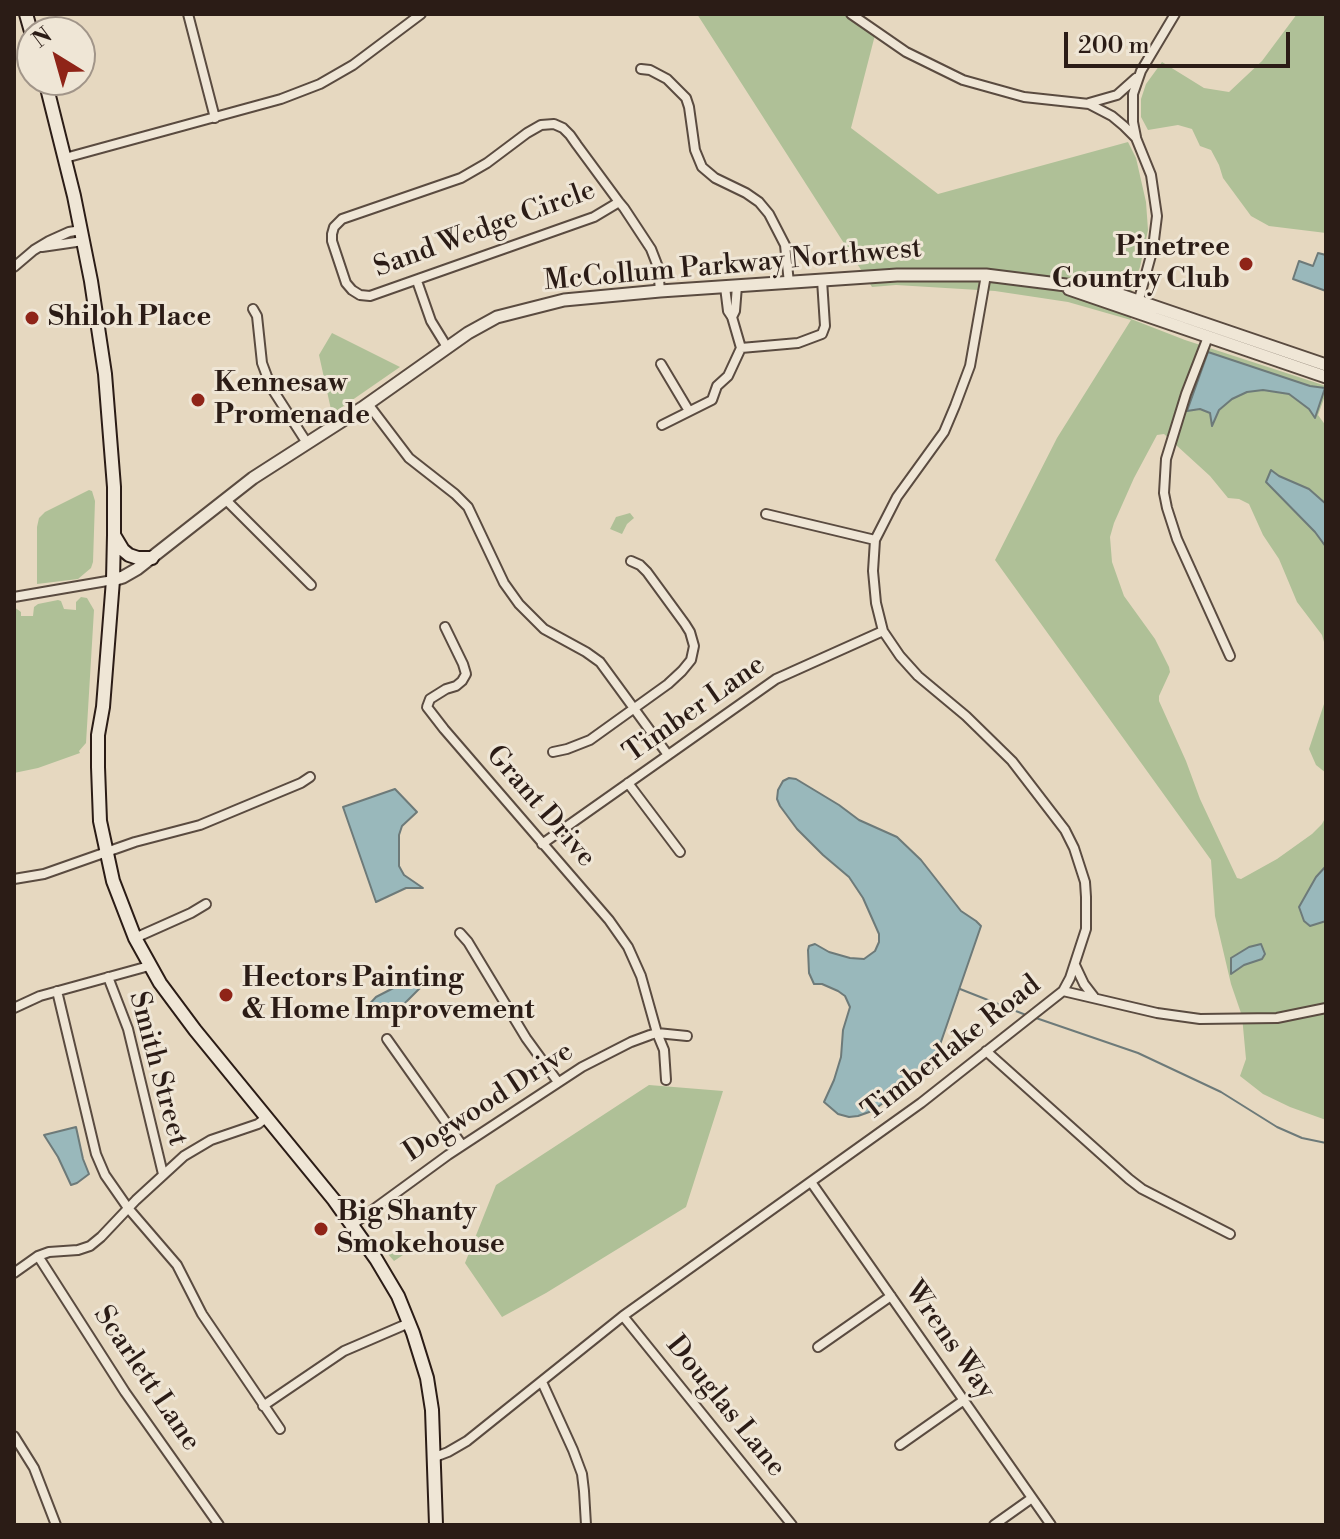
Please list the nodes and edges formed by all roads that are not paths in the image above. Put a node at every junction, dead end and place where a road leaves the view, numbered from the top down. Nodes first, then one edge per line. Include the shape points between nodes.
1 (188, 14) edge
2 (421, 14) edge
3 (851, 14) edge
4 (1175, 14) edge
5 (641, 69) dead end
6 (1141, 71) junction
7 (49, 96) edge
8 (1089, 104) junction
9 (215, 118) junction
10 (1136, 138) junction
11 (65, 158) junction
12 (619, 202) junction
13 (82, 236) junction
14 (14, 267) edge
15 (986, 275) junction
16 (822, 280) junction
17 (417, 281) junction
18 (789, 283) junction
19 (731, 286) junction
20 (660, 291) junction
21 (1137, 306) junction
22 (253, 309) dead end
23 (1208, 337) junction
24 (447, 347) junction
25 (741, 348) junction
26 (661, 364) dead end
27 (1326, 365) edge
28 (1326, 377) edge
29 (368, 404) junction
30 (689, 411) junction
31 (662, 425) dead end
32 (307, 443) junction
33 (225, 499) junction
34 (766, 514) dead end
35 (114, 535) junction
36 (875, 540) junction
37 (152, 558) junction
38 (631, 561) dead end
39 (113, 580) junction
40 (311, 585) dead end
41 (14, 597) edge
42 (445, 627) dead end
43 (883, 631) junction
44 (1230, 656) dead end
45 (634, 708) junction
46 (553, 752) dead end
47 (668, 755) junction
48 (310, 777) dead end
49 (628, 783) junction
50 (542, 844) junction
51 (106, 852) junction
52 (680, 852) dead end
53 (14, 879) edge
54 (206, 904) dead end
55 (460, 933) dead end
56 (135, 938) junction
57 (1075, 965) junction
58 (149, 966) junction
59 (108, 977) junction
60 (57, 991) junction
61 (1063, 991) junction
62 (1095, 998) junction
63 (14, 1008) edge
64 (1326, 1008) edge
65 (657, 1033) junction
66 (687, 1036) dead end
67 (387, 1039) dead end
68 (986, 1051) junction
69 (666, 1080) dead end
70 (558, 1082) junction
71 (267, 1117) junction
72 (462, 1145) junction
73 (163, 1174) junction
74 (811, 1182) junction
75 (128, 1208) junction
76 (352, 1225) junction
77 (1230, 1234) dead end
78 (38, 1256) junction
79 (14, 1273) edge
80 (891, 1296) junction
81 (623, 1316) junction
82 (409, 1323) junction
83 (818, 1347) dead end
84 (542, 1382) junction
85 (964, 1400) junction
86 (263, 1406) junction
87 (280, 1429) dead end
88 (14, 1436) edge
89 (900, 1445) dead end
90 (435, 1457) junction
91 (1032, 1498) junction
92 (56, 1525) edge
93 (219, 1525) edge
94 (436, 1525) edge
95 (586, 1525) edge
96 (792, 1525) edge
97 (994, 1525) edge
98 (1051, 1525) edge

1 - 9 street
2 - 9 street via 320,84
3 - 8 street via 906,52 963,80 1024,97
4 - 6 street
5 - 18 street via 659,74 686,98 702,167 759,202 769,214 785,245
6 - 8 street via 1117,95
6 - 10 street via 1133,94
7 - 11 main road
8 - 10 street
9 - 11 street
10 - 21 street via 1151,175 1157,216
11 - 13 main road
12 - 17 street, Sand Wedge Circle via 594,217
12 - 17 street, Sand Wedge Circle via 563,128 541,125 475,171 342,219 334,227 336,257 352,290 370,296
12 - 20 street, Sand Wedge Circle via 654,255
13 - 14 street via 34,250
13 - 35 main road via 105,374
15 - 16 street, McCollum Parkway Northwest
15 - 21 street, McCollum Parkway Northwest via 1093,287
15 - 36 street, Timberlake Road via 970,366 955,406
16 - 18 street, McCollum Parkway Northwest
16 - 25 street via 822,334 798,343
17 - 24 street
18 - 19 street, McCollum Parkway Northwest
19 - 20 street, McCollum Parkway Northwest
19 - 25 street
20 - 24 street, McCollum Parkway Northwest via 530,307 490,320
21 - 23 street, McCollum Parkway Northwest
21 - 27 street, McCollum Parkway Northwest
22 - 32 street via 271,387
23 - 28 street, McCollum Parkway Northwest
23 - 44 street via 1166,459 1164,493 1177,539
24 - 29 street, McCollum Parkway Northwest
25 - 30 street via 712,400
26 - 30 street
29 - 32 street, McCollum Parkway Northwest
29 - 45 street via 409,458 468,507 519,604 544,629 600,662
30 - 31 street
32 - 33 street, McCollum Parkway Northwest
33 - 37 street, McCollum Parkway Northwest
33 - 40 street
34 - 36 street
35 - 37 main road via 129,555
35 - 39 main road
36 - 43 street, Timberlake Road via 873,571
37 - 39 street, McCollum Parkway Northwest
38 - 45 street via 647,572 685,624 694,646 682,671
39 - 41 street
39 - 51 main road via 98,755
42 - 50 street, Grant Drive via 466,674 456,686 430,699 427,707 441,732
43 - 47 street, Timber Lane via 776,679
43 - 57 street, Timberlake Road via 918,676 1012,761 1065,830 1085,882 1086,929
45 - 46 street via 590,740
45 - 47 street
47 - 49 street, Timber Lane
48 - 51 street via 200,825
49 - 50 street, Timber Lane
49 - 52 street
50 - 65 street, Grant Drive via 628,947
51 - 53 street
51 - 56 main road
54 - 56 street
55 - 70 street
56 - 58 main road
57 - 61 street, Timberlake Road
57 - 62 street
58 - 59 street
58 - 71 main road
59 - 60 street
59 - 73 street, Smith Street via 128,1029
60 - 63 street
60 - 75 street via 96,1154
61 - 62 street
61 - 68 street, Timberlake Road
62 - 64 street via 1200,1019 1277,1018
65 - 66 street, Dogwood Drive
65 - 69 street
65 - 70 street, Dogwood Drive via 606,1053
67 - 72 street
68 - 74 street, Timberlake Road
68 - 77 street via 1142,1189
70 - 72 street, Dogwood Drive
71 - 73 street via 195,1148
71 - 76 main road
72 - 76 street, Dogwood Drive
73 - 75 street
74 - 80 street, Wrens Way
74 - 81 street, Timberlake Road
75 - 78 street via 90,1246
75 - 86 street via 177,1265 202,1314
76 - 82 main road
78 - 79 street
78 - 93 street, Scarlett Lane
80 - 83 street
80 - 85 street, Wrens Way
81 - 84 street, Timberlake Road
81 - 96 street, Douglas Lane
82 - 86 street via 344,1351
82 - 90 main road via 427,1378
84 - 90 street, Timberlake Road via 467,1441
84 - 95 street via 582,1474
85 - 89 street
85 - 91 street, Wrens Way
86 - 87 street
88 - 92 street via 34,1468
90 - 94 main road
91 - 97 street
91 - 98 street, Wrens Way

